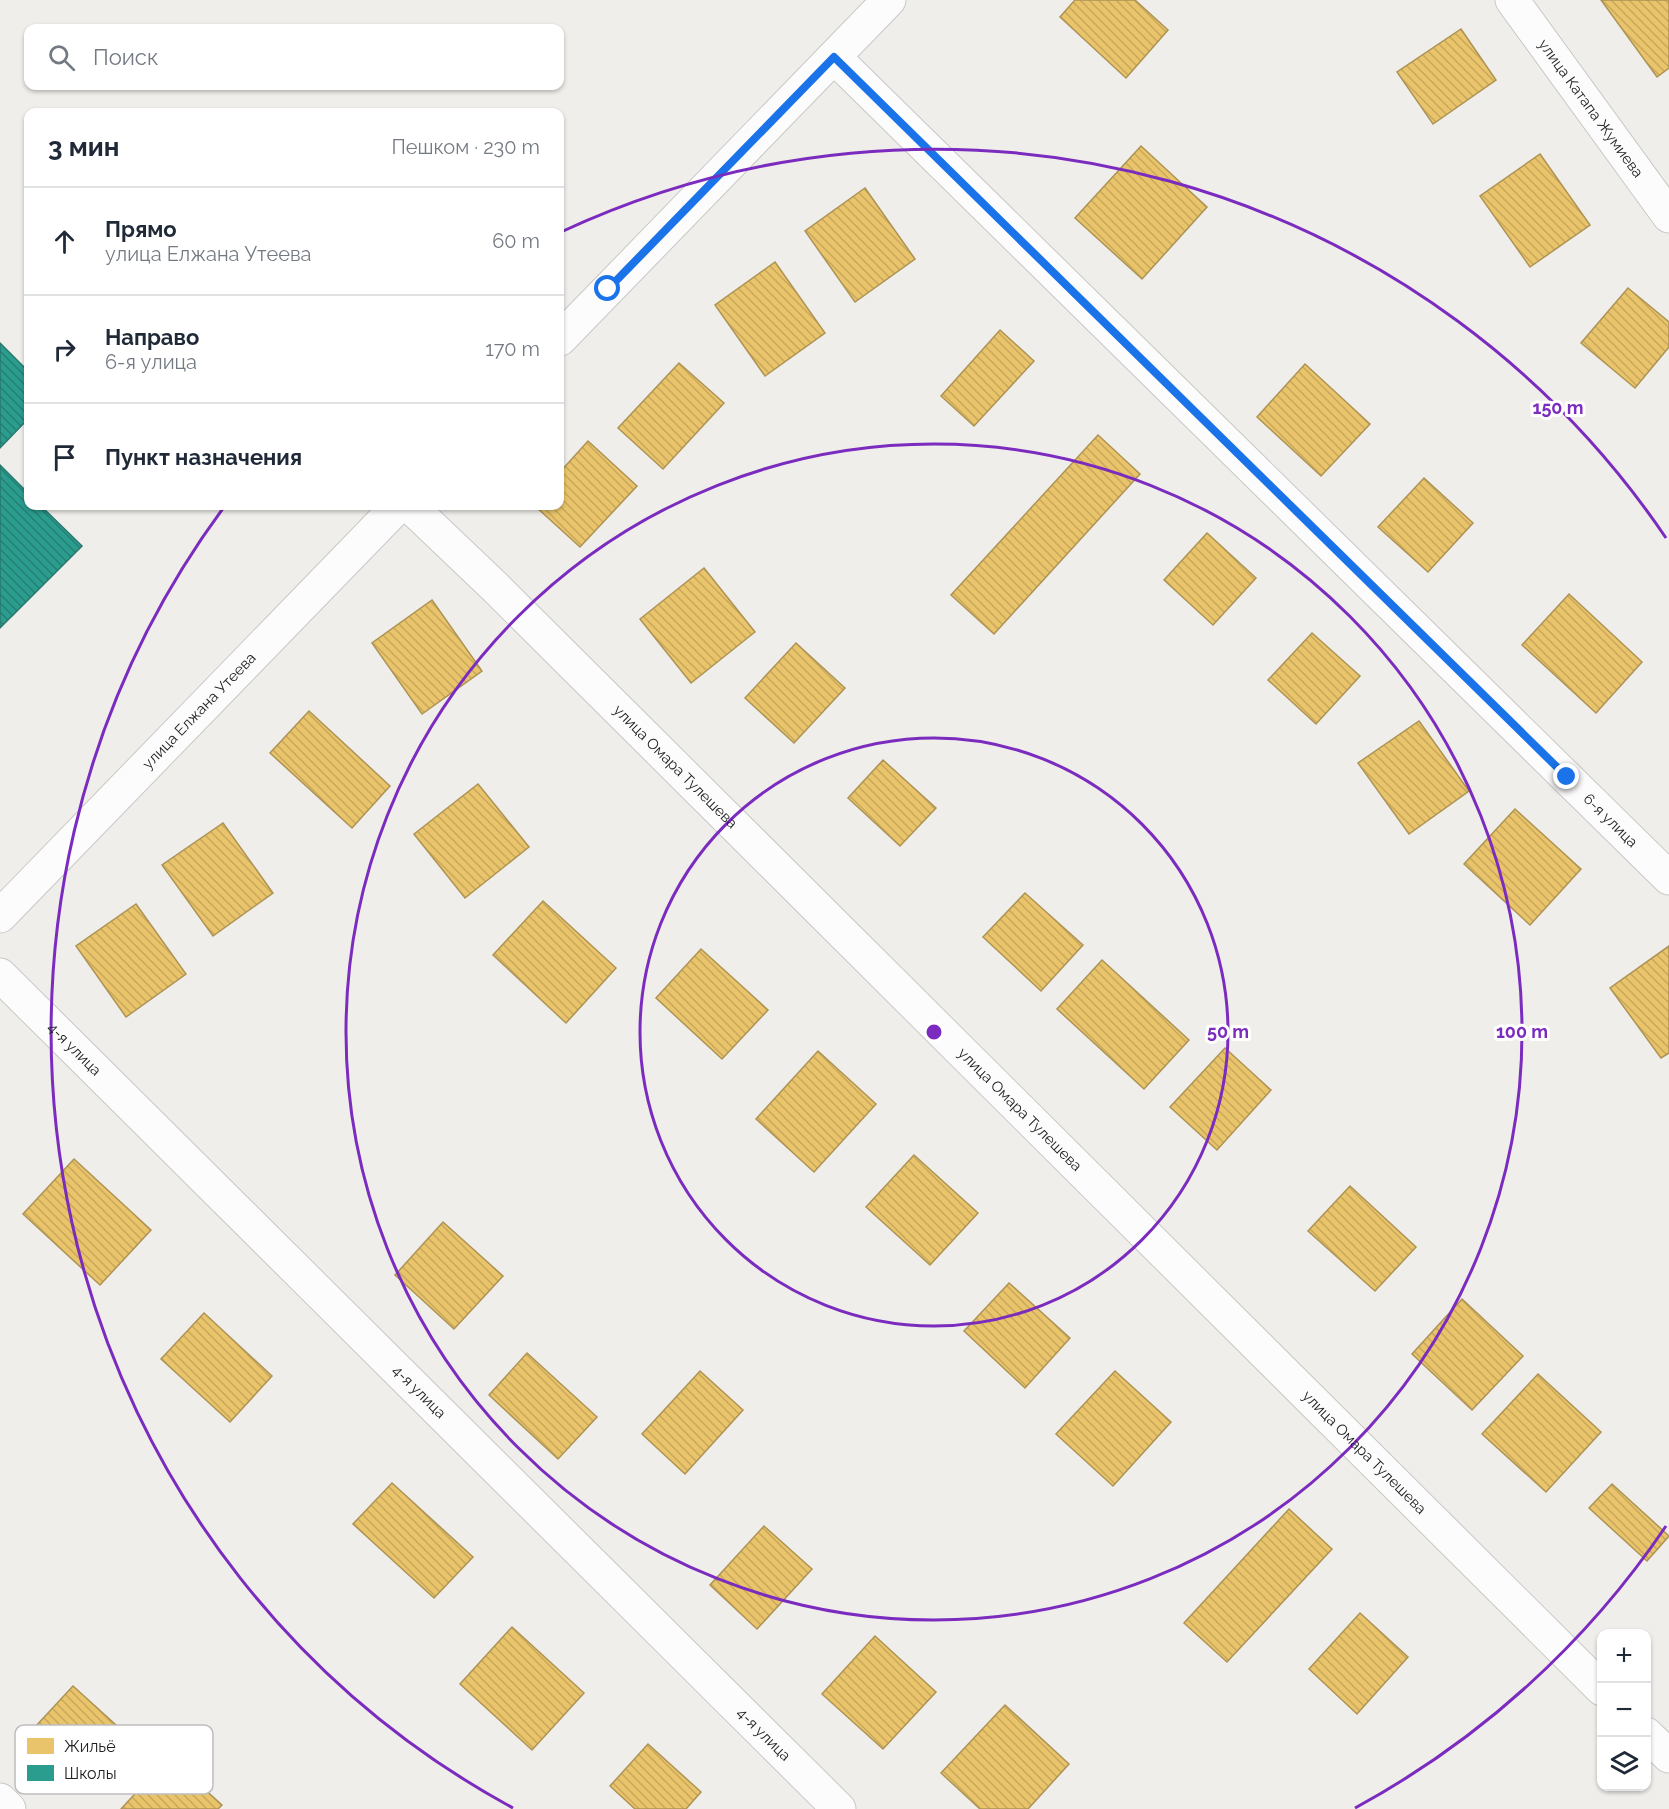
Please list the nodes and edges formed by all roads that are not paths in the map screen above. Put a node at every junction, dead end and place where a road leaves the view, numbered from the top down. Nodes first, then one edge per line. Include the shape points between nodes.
1 (889, 0) edge
2 (1512, 0) edge
3 (834, 57) junction
4 (1669, 216) edge
5 (564, 335) edge
6 (394, 510) edge
7 (414, 510) edge
8 (1669, 878) edge
9 (0, 916) edge
10 (0, 975) edge
11 (1597, 1684) edge
12 (1650, 1737) edge
13 (1669, 1756) edge
14 (0, 1800) edge
15 (9, 1809) edge
16 (839, 1809) edge

1 - 3 street
2 - 4 street, улица Катапа Жумиева
3 - 5 street
3 - 8 street, 6-я улица
6 - 9 street, улица Елжана Утеева
7 - 11 street, улица Омара Тулешева
10 - 16 street, 4-я улица
12 - 13 street
14 - 15 street

